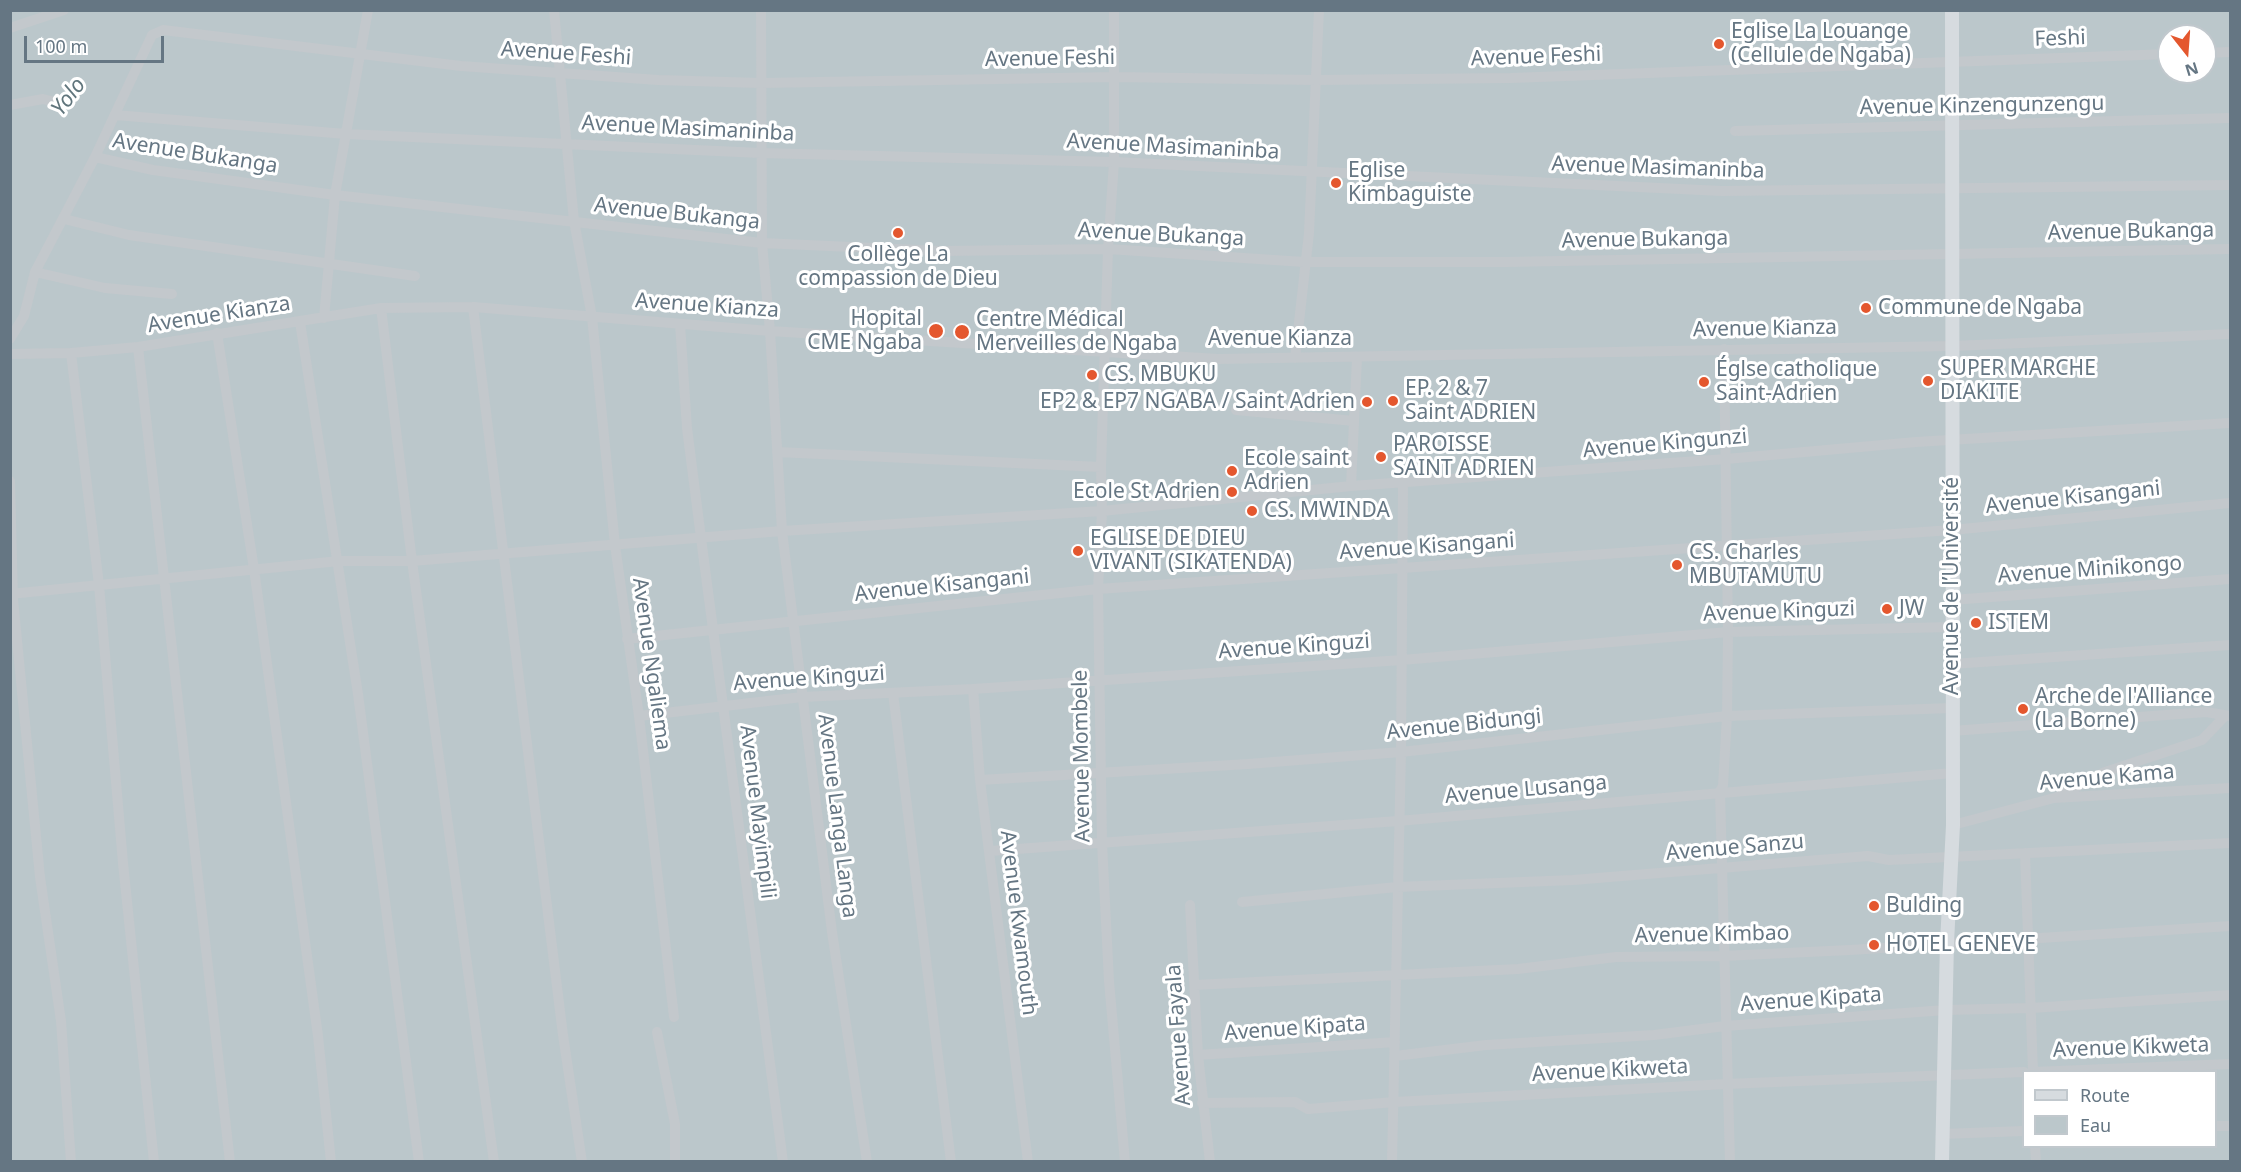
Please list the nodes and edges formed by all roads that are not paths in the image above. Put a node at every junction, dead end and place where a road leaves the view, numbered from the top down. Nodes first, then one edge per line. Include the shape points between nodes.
1 (64, 10) edge
2 (368, 10) edge
3 (554, 10) edge
4 (761, 10) edge
5 (1113, 10) edge
6 (1319, 10) edge
7 (1952, 10) edge
8 (10, 28) edge
9 (2157, 54) edge
10 (360, 56) junction
11 (1953, 62) junction
12 (561, 74) junction
13 (1116, 77) junction
14 (1316, 80) junction
15 (760, 83) junction
16 (63, 104) dead end
17 (10, 105) edge
18 (115, 115) junction
19 (2230, 118) edge
20 (1953, 126) junction
21 (1735, 130) dead end
22 (346, 134) junction
23 (568, 144) junction
24 (761, 153) junction
25 (95, 157) junction
26 (1114, 162) junction
27 (1313, 173) junction
28 (2230, 185) edge
29 (1952, 190) junction
30 (335, 195) junction
31 (64, 219) junction
32 (574, 221) junction
33 (762, 243) junction
34 (1107, 249) junction
35 (2230, 249) edge
36 (1953, 255) junction
37 (1304, 262) junction
38 (329, 264) junction
39 (35, 272) junction
40 (415, 276) dead end
41 (172, 294) dead end
42 (473, 307) junction
43 (381, 308) junction
44 (592, 317) junction
45 (324, 318) junction
46 (300, 321) junction
47 (680, 324) junction
48 (770, 331) junction
49 (217, 333) junction
50 (2230, 334) edge
51 (10, 339) edge
52 (1953, 346) junction
53 (138, 347) junction
54 (1724, 349) junction
55 (1106, 351) junction
56 (71, 353) junction
57 (10, 354) edge
58 (1295, 358) junction
59 (1357, 358) junction
60 (1236, 410) dead end
61 (1354, 421) junction
62 (2230, 423) edge
63 (1952, 441) junction
64 (777, 452) junction
65 (1726, 459) junction
66 (1101, 467) junction
67 (10, 481) edge
68 (1403, 484) junction
69 (1351, 486) junction
70 (2230, 503) edge
71 (1102, 511) junction
72 (1952, 530) junction
73 (782, 531) junction
74 (701, 538) junction
75 (615, 545) junction
76 (1728, 546) junction
77 (502, 554) junction
78 (339, 561) junction
79 (412, 561) junction
80 (1403, 568) junction
81 (254, 569) junction
82 (163, 577) junction
83 (2230, 579) edge
84 (99, 585) junction
85 (1098, 589) junction
86 (12, 594) edge
87 (1952, 600) junction
88 (793, 621) junction
89 (1952, 627) junction
90 (713, 628) junction
91 (1728, 632) junction
92 (627, 639) junction
93 (2230, 645) edge
94 (1402, 660) junction
95 (1952, 664) junction
96 (1101, 678) junction
97 (973, 689) junction
98 (893, 693) junction
99 (802, 697) junction
100 (724, 704) junction
101 (1952, 708) junction
102 (639, 716) junction
103 (1727, 716) junction
104 (2227, 717) edge
105 (1952, 731) junction
106 (1401, 752) junction
107 (1100, 772) junction
108 (1953, 773) junction
109 (980, 780) junction
110 (2230, 788) edge
111 (1720, 791) junction
112 (2054, 798) junction
113 (1398, 821) junction
114 (1953, 825) junction
115 (1102, 843) junction
116 (2230, 843) edge
117 (990, 851) junction
118 (2025, 853) junction
119 (1952, 856) junction
120 (1723, 869) junction
121 (1397, 886) junction
122 (1242, 902) dead end
123 (1190, 905) dead end
124 (2230, 926) edge
125 (2028, 937) junction
126 (1947, 943) junction
127 (1723, 956) junction
128 (1396, 973) junction
129 (1195, 985) junction
130 (2230, 995) edge
131 (2031, 1008) junction
132 (1946, 1010) junction
133 (674, 1017) dead end
134 (1725, 1026) junction
135 (657, 1032) dead end
136 (1395, 1042) junction
137 (1198, 1056) junction
138 (1395, 1056) junction
139 (2230, 1064) edge
140 (2033, 1070) edge
141 (2061, 1070) edge
142 (2022, 1072) edge
143 (1944, 1077) junction
144 (1726, 1084) junction
145 (1395, 1102) junction
146 (1202, 1103) junction
147 (2022, 1131) edge
148 (1942, 1134) junction
149 (71, 1161) edge
150 (154, 1161) edge
151 (230, 1161) edge
152 (331, 1161) edge
153 (419, 1161) edge
154 (494, 1161) edge
155 (582, 1161) edge
156 (675, 1161) edge
157 (783, 1161) edge
158 (867, 1161) edge
159 (951, 1161) edge
160 (1028, 1161) edge
161 (1125, 1161) edge
162 (1210, 1161) edge
163 (1392, 1161) edge
164 (1730, 1161) edge
165 (1942, 1161) edge

1 - 8 street
2 - 10 street
3 - 12 street, Avenue Ngaliema
4 - 15 street, Avenue Langa Langa
5 - 13 street, Avenue Mombele
6 - 14 street
7 - 11 main road, Avenue de l’Université
9 - 11 street, Feshi
10 - 12 street, Avenue Feshi
10 - 18 street, Avenue Feshi via 163,30 152,35
10 - 22 street
11 - 14 street, Avenue Feshi
11 - 20 main road, Avenue de l’Université
12 - 15 street, Avenue Feshi
12 - 23 street, Avenue Ngaliema
13 - 14 street, Avenue Feshi
13 - 15 street, Avenue Feshi
13 - 26 street, Avenue Mombele
14 - 27 street
15 - 24 street, Avenue Langa Langa
16 - 17 street via 42,99
18 - 22 street, Avenue Masimaninba
18 - 25 street
19 - 20 street, Avenue Kinzengunzengu
20 - 21 street, Avenue Kinzengunzengu
20 - 29 main road, Avenue de l’Université
22 - 23 street, Avenue Masimaninba
22 - 30 street
23 - 24 street, Avenue Masimaninba
23 - 32 street, Avenue Ngaliema
24 - 26 street, Avenue Masimaninba
24 - 33 street, Avenue Langa Langa
25 - 30 street, Avenue Bukanga via 153,170
25 - 31 street
26 - 27 street, Avenue Masimaninba
26 - 34 street, Avenue Mombele
27 - 29 street, Avenue Masimaninba via 1722,191
27 - 37 street
28 - 29 street, Avenue Masimaninba
29 - 36 main road, Avenue de l’Université
30 - 32 street, Avenue Bukanga
30 - 38 street
31 - 38 street via 129,236
31 - 39 street
32 - 33 street, Avenue Bukanga
32 - 44 street, Avenue Ngaliema
33 - 34 street, Avenue Bukanga via 940,251
33 - 48 street, Avenue Langa Langa
34 - 37 street, Avenue Bukanga
34 - 55 street, Avenue Mombele
35 - 36 street, Avenue Bukanga
36 - 37 street, Avenue Bukanga
36 - 52 main road, Avenue de l’Université
37 - 58 street
38 - 40 street
38 - 45 street
39 - 41 street via 105,288
39 - 51 street via 24,316
42 - 43 street, Avenue Kianza
42 - 44 street, Avenue Kianza
42 - 77 street
43 - 45 street, Avenue Kianza
43 - 79 street
44 - 47 street, Avenue Kianza
44 - 75 street, Avenue Ngaliema
45 - 46 street, Avenue Kianza
46 - 49 street, Avenue Kianza
46 - 78 street
47 - 48 street, Avenue Kianza
47 - 74 street, Avenue Mayimpili via 687,428
48 - 55 street, Avenue Kianza
48 - 64 street, Avenue Langa Langa
49 - 53 street, Avenue Kianza
49 - 81 street
50 - 52 street, Avenue Kianza
52 - 54 street, Avenue Kianza
52 - 63 main road, Avenue de l’Université
53 - 56 street, Avenue Kianza
53 - 82 street
54 - 59 street, Avenue Kianza
54 - 65 street
55 - 58 street, Avenue Kianza via 1218,360
55 - 66 street, Avenue Mombele
56 - 57 street, Avenue Kianza
56 - 84 street
58 - 59 street, Avenue Kianza
59 - 61 street
60 - 61 street
61 - 69 street
62 - 63 street, Avenue Kingunzi
63 - 65 street, Avenue Kingunzi
63 - 72 main road, Avenue de l’Université
64 - 66 street
64 - 73 street, Avenue Langa Langa
65 - 68 street, Avenue Kingunzi
65 - 76 street
66 - 71 street, Avenue Mombele
67 - 86 street
68 - 69 street, Avenue Kingunzi
68 - 80 street
69 - 71 street, Avenue Kingunzi
70 - 72 street, Avenue Kisangani
71 - 73 street, Avenue Kingunzi
71 - 85 street, Avenue Mombele
72 - 76 street, Avenue Kisangani
72 - 87 main road, Avenue de l’Université
73 - 74 street, Avenue Kingunzi
73 - 88 street, Avenue Langa Langa
74 - 75 street, Avenue Kingunzi
74 - 90 street, Avenue Mayimpili
75 - 77 street, Avenue Kingunzi
75 - 92 street, Avenue Ngaliema
76 - 80 street, Avenue Kisangani
76 - 91 street
77 - 79 street, Avenue Kingunzi
77 - 155 street via 562,1035
78 - 79 street, Avenue Kingunzi
78 - 81 street, Avenue Kingunzi
78 - 153 street
79 - 154 street
80 - 85 street, Avenue Kisangani
80 - 94 street
81 - 82 street, Avenue Kingunzi
81 - 152 street via 318,1036
82 - 84 street, Avenue Kingunzi
82 - 151 street
83 - 87 street, Avenue Minikongo
84 - 86 street, Avenue Kingunzi
84 - 150 street
85 - 88 street, Avenue Kisangani
85 - 96 street, Avenue Mombele
86 - 149 street via 40,878 61,1022
87 - 89 main road, Avenue de l’Université
88 - 90 street, Avenue Kisangani
88 - 99 street, Avenue Langa Langa
89 - 91 street, Avenue Kinguzi
89 - 95 main road, Avenue de l’Université
90 - 92 street, Avenue Kisangani
90 - 100 street, Avenue Mayimpili
91 - 94 street, Avenue Kinguzi
91 - 103 street
92 - 102 street, Avenue Ngaliema
93 - 95 street
94 - 96 street, Avenue Kinguzi
94 - 106 street
95 - 101 main road, Avenue de l’Université
96 - 97 street, Avenue Kinguzi
96 - 107 street, Avenue Mombele
97 - 98 street, Avenue Kinguzi
97 - 109 street, Avenue Kwamouth
98 - 99 street, Avenue Kinguzi
98 - 159 street
99 - 100 street, Avenue Kinguzi
99 - 158 street, Avenue Langa Langa
100 - 102 street, Avenue Kinguzi
100 - 157 street, Avenue Mayimpili
101 - 103 street, Avenue Bidungi
101 - 105 main road, Avenue de l’Université
102 - 133 street, Avenue Ngaliema
103 - 106 street, Avenue Bidungi
103 - 111 street
104 - 105 street via 2206,712
104 - 112 street via 2202,740 2105,772
105 - 108 main road, Avenue de l’Université
106 - 107 street, Avenue Bidungi
106 - 113 street
107 - 109 street, Avenue Bidungi
107 - 115 street, Avenue Mombele
108 - 111 street, Avenue Lusanga
108 - 114 main road, Avenue de l’Université
109 - 117 street, Avenue Kwamouth
110 - 112 street, Avenue Kama
111 - 113 street, Avenue Lusanga
111 - 120 street
112 - 114 street, Avenue Kama
113 - 115 street, Avenue Lusanga
113 - 121 street
114 - 119 main road, Avenue de l’Université
115 - 117 street, Avenue Lusanga
115 - 161 street, Avenue Mombele
116 - 118 street, Avenue Sanzu
117 - 160 street, Avenue Kwamouth
118 - 119 street, Avenue Sanzu
118 - 125 street
119 - 120 street, Avenue Sanzu via 1889,861 1868,856
119 - 126 main road, Avenue de l’Université
120 - 121 street, Avenue Sanzu via 1574,880
120 - 127 street
121 - 122 street, Avenue Sanzu
121 - 128 street
123 - 129 street, Avenue Fayala
124 - 125 street, Avenue Kimbao
125 - 126 street, Avenue Kimbao
125 - 131 street
126 - 127 street, Avenue Kimbao
126 - 132 main road, Avenue de l’Université
127 - 128 street, Avenue Kimbao via 1616,957 1518,969
127 - 134 street
128 - 129 street, Avenue Kimbao
128 - 136 street
129 - 137 street, Avenue Fayala
130 - 131 street, Avenue Kipata
131 - 132 street, Avenue Kipata
131 - 140 street
132 - 134 street, Avenue Kipata
132 - 143 main road, Avenue de l’Université
134 - 138 street, Avenue Kipata
134 - 144 street
135 - 156 street via 675,1124
136 - 137 street, Avenue Kipata
136 - 138 street
137 - 146 street, Avenue Fayala
138 - 145 street
139 - 141 street, Avenue Kikweta
142 - 143 street, Avenue Kikweta
143 - 144 street, Avenue Kikweta
143 - 148 main road, Avenue de l’Université
144 - 145 street, Avenue Kikweta
144 - 164 street
145 - 146 street, Avenue Kikweta via 1308,1109 1295,1102
145 - 163 street
146 - 162 street, Avenue Fayala
147 - 148 street
148 - 165 main road, Avenue de l’Université

